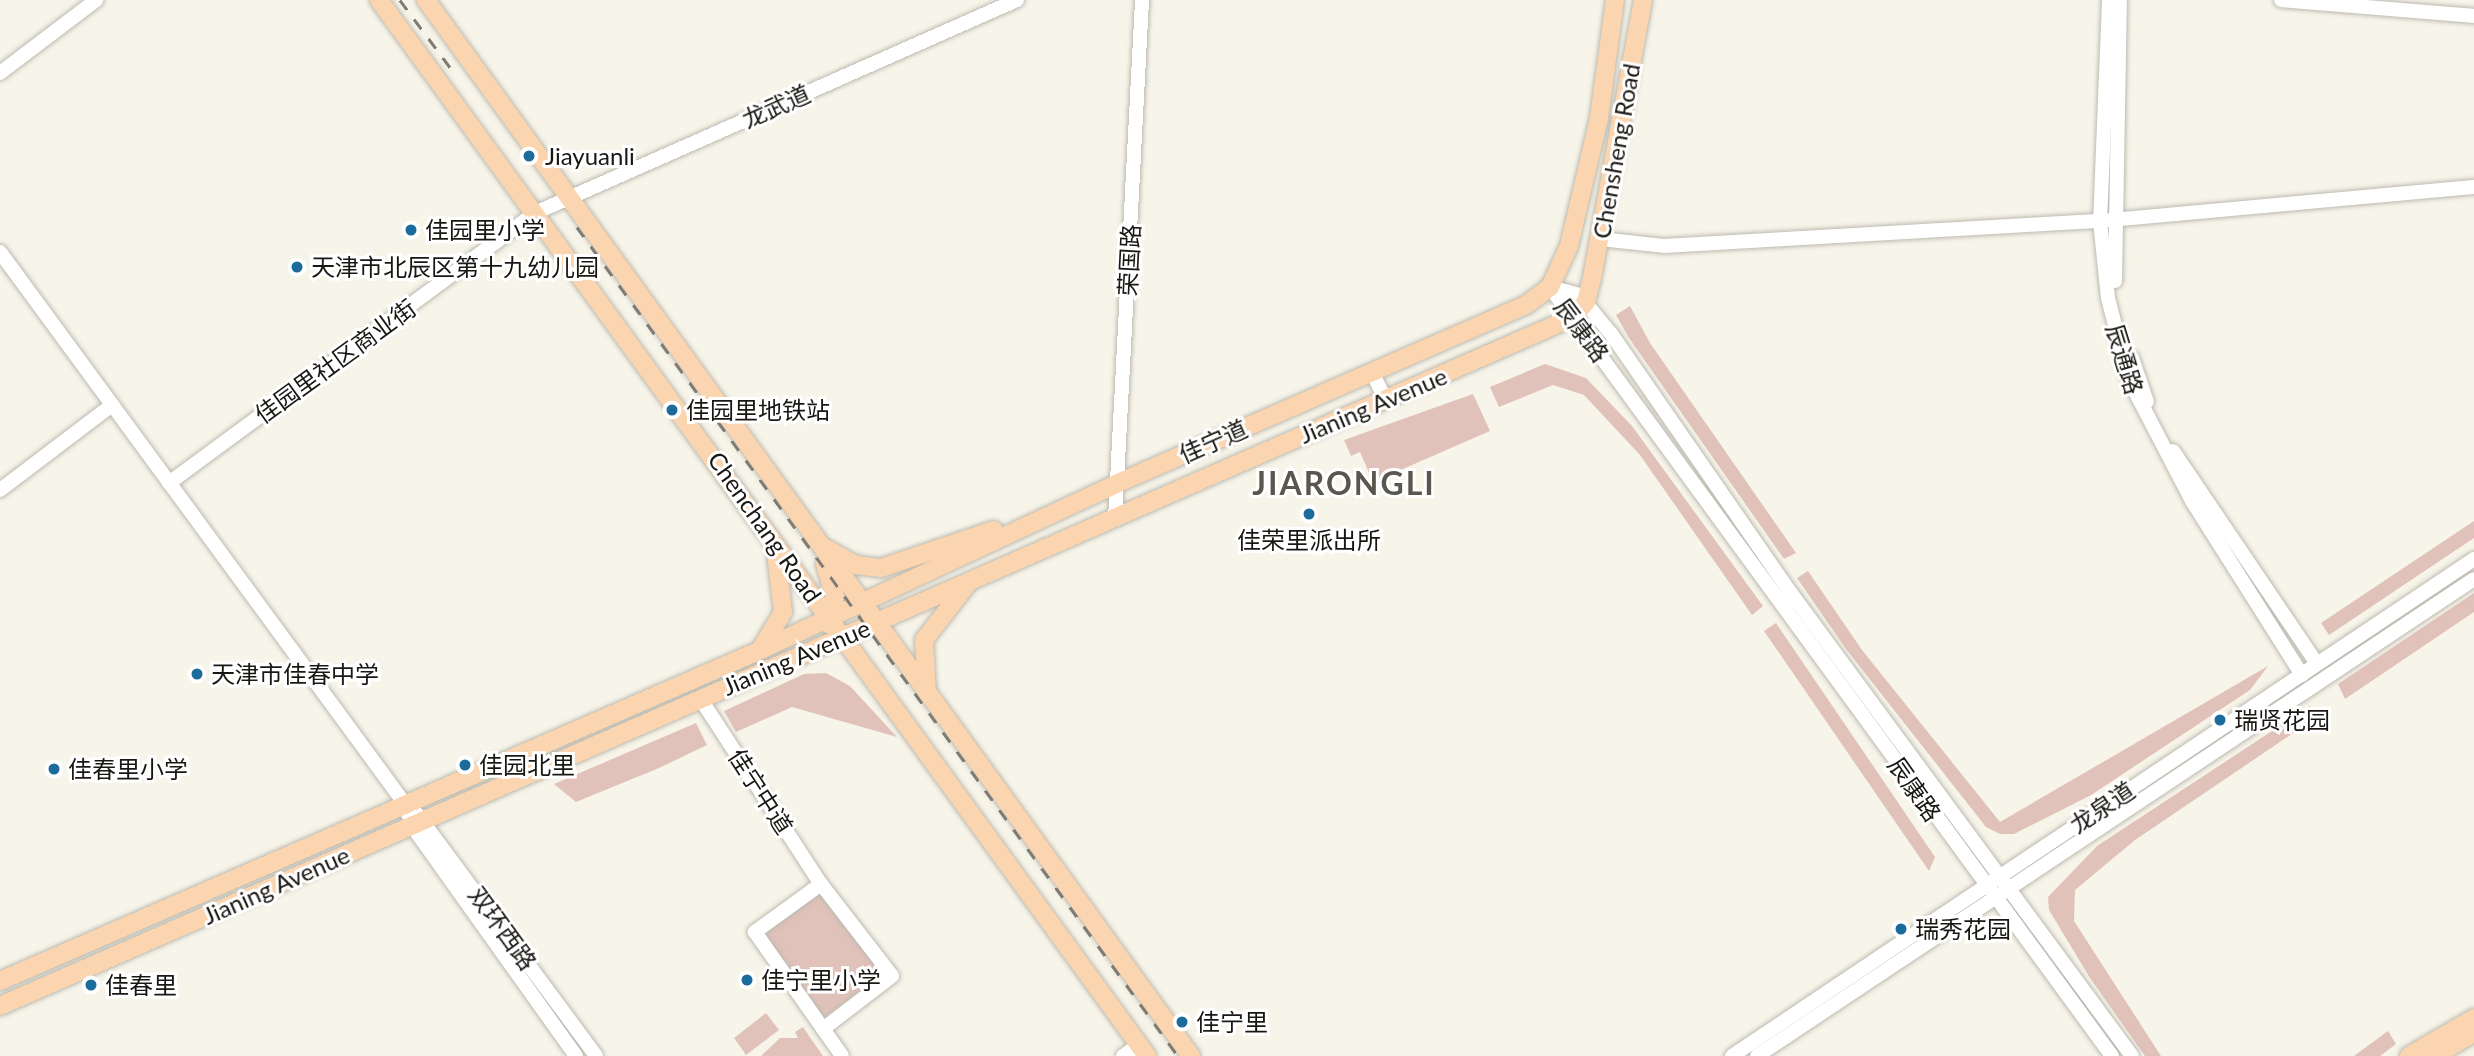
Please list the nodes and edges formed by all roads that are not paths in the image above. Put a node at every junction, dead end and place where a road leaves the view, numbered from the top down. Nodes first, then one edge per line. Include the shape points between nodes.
1 (96, 0) edge
2 (379, 0) edge
3 (426, 0) edge
4 (1017, 0) edge
5 (1142, 0) edge
6 (1615, 0) edge
7 (1643, 0) edge
8 (2109, 0) edge
9 (2120, 0) edge
10 (2281, 0) edge
11 (2389, 0) edge
12 (2474, 8) edge
13 (2474, 16) edge
14 (0, 73) edge
15 (2474, 187) edge
16 (571, 195) junction
17 (535, 213) junction
18 (2106, 220) junction
19 (1600, 239) junction
20 (0, 251) edge
21 (1550, 287) junction
22 (1586, 302) junction
23 (1573, 317) junction
24 (1372, 372) junction
25 (1385, 399) junction
26 (112, 405) junction
27 (169, 483) junction
28 (1116, 484) junction
29 (0, 490) edge
30 (1063, 509) junction
31 (1115, 519) junction
32 (771, 538) junction
33 (813, 538) junction
34 (2474, 559) edge
35 (2474, 579) edge
36 (970, 582) junction
37 (862, 604) junction
38 (830, 619) junction
39 (875, 623) junction
40 (844, 637) junction
41 (754, 653) junction
42 (2317, 664) junction
43 (776, 665) junction
44 (2302, 675) junction
45 (928, 696) junction
46 (700, 698) junction
47 (405, 804) junction
48 (418, 823) junction
49 (1998, 876) junction
50 (821, 884) junction
51 (1984, 886) junction
52 (2008, 889) junction
53 (1994, 899) junction
54 (0, 981) edge
55 (29, 992) junction
56 (0, 1006) edge
57 (2474, 1018) edge
58 (0, 1020) edge
59 (823, 1029) junction
60 (2474, 1033) edge
61 (1143, 1050) edge
62 (576, 1056) edge
63 (596, 1056) edge
64 (842, 1056) edge
65 (1123, 1056) edge
66 (1191, 1056) edge
67 (1732, 1056) edge
68 (1757, 1056) edge
69 (2112, 1056) edge
70 (2133, 1056) edge
71 (2409, 1056) edge
72 (2434, 1056) edge

1 - 14 street
2 - 17 main road, Chenchang Road
3 - 16 main road, Chenchang Road
4 - 16 street, 龙武道
5 - 28 street, 荣国路
6 - 21 main road, Chensheng Road via 1583,198
7 - 19 main road, Chensheng Road
8 - 18 street, 辰通路
9 - 18 street, 辰通路
10 - 13 street
11 - 12 street
15 - 18 street
16 - 17 street, 龙武道
16 - 33 main road, Chenchang Road
17 - 27 street, 佳园里社区商业街
17 - 32 main road, Chenchang Road
18 - 19 street via 1664,246
18 - 42 street, 辰通路 via 2121,315 2153,415
18 - 44 street, 辰通路 via 2108,298 2135,397 2192,501
19 - 22 main road, Chensheng Road
20 - 26 street
21 - 22 street, 辰康路
21 - 23 street, 辰康路
21 - 24 main road, 佳宁道 via 1525,305
22 - 23 main road, Jianing Avenue
22 - 49 street, 辰康路
23 - 25 main road, Jianing Avenue
23 - 51 street, 辰康路
24 - 25 street
24 - 28 main road, 佳宁道
25 - 31 main road, Jianing Avenue
26 - 27 street
26 - 29 street
27 - 47 street
28 - 30 main road, 佳宁道
28 - 31 street, 荣国路
30 - 33 main road via 881,568 856,565
30 - 37 main road, 佳宁道
31 - 36 main road, Jianing Avenue
32 - 38 main road, Chenchang Road
32 - 41 main road via 783,577 783,612
33 - 37 main road, Chenchang Road
33 - 38 main road via 834,589
34 - 42 street, 龙泉道
35 - 52 street, 龙泉道
36 - 39 main road, Jianing Avenue
36 - 45 main road via 927,631 922,655
37 - 38 main road, Jianing Avenue
37 - 39 main road, Chenchang Road
38 - 40 main road, Chenchang Road
38 - 41 main road, Jianing Avenue
38 - 43 main road via 813,641
39 - 40 main road, Jianing Avenue
39 - 45 main road, Chenchang Road
40 - 43 main road, Jianing Avenue
40 - 61 main road, Chenchang Road
41 - 47 main road, Jianing Avenue
42 - 44 street, 龙泉道
43 - 46 main road, Jianing Avenue
44 - 49 street, 龙泉道
45 - 66 main road, Chenchang Road
46 - 48 main road, Jianing Avenue
46 - 50 street, 佳宁中道
47 - 48 street
47 - 54 main road, Jianing Avenue
48 - 55 main road, Jianing Avenue
48 - 62 street
48 - 63 street, 双环西路
49 - 51 street, 龙泉道
49 - 52 street, 辰康路
50 - 59 street via 755,932
50 - 59 street, 佳宁中道 via 892,976
51 - 53 street, 辰康路
51 - 67 street, 龙泉道
52 - 53 street, 龙泉道
52 - 70 street, 辰康路
53 - 68 street, 龙泉道
53 - 69 street, 辰康路
55 - 56 main road, Jianing Avenue
55 - 58 main road
57 - 71 main road
59 - 64 street
60 - 72 main road
61 - 65 street

